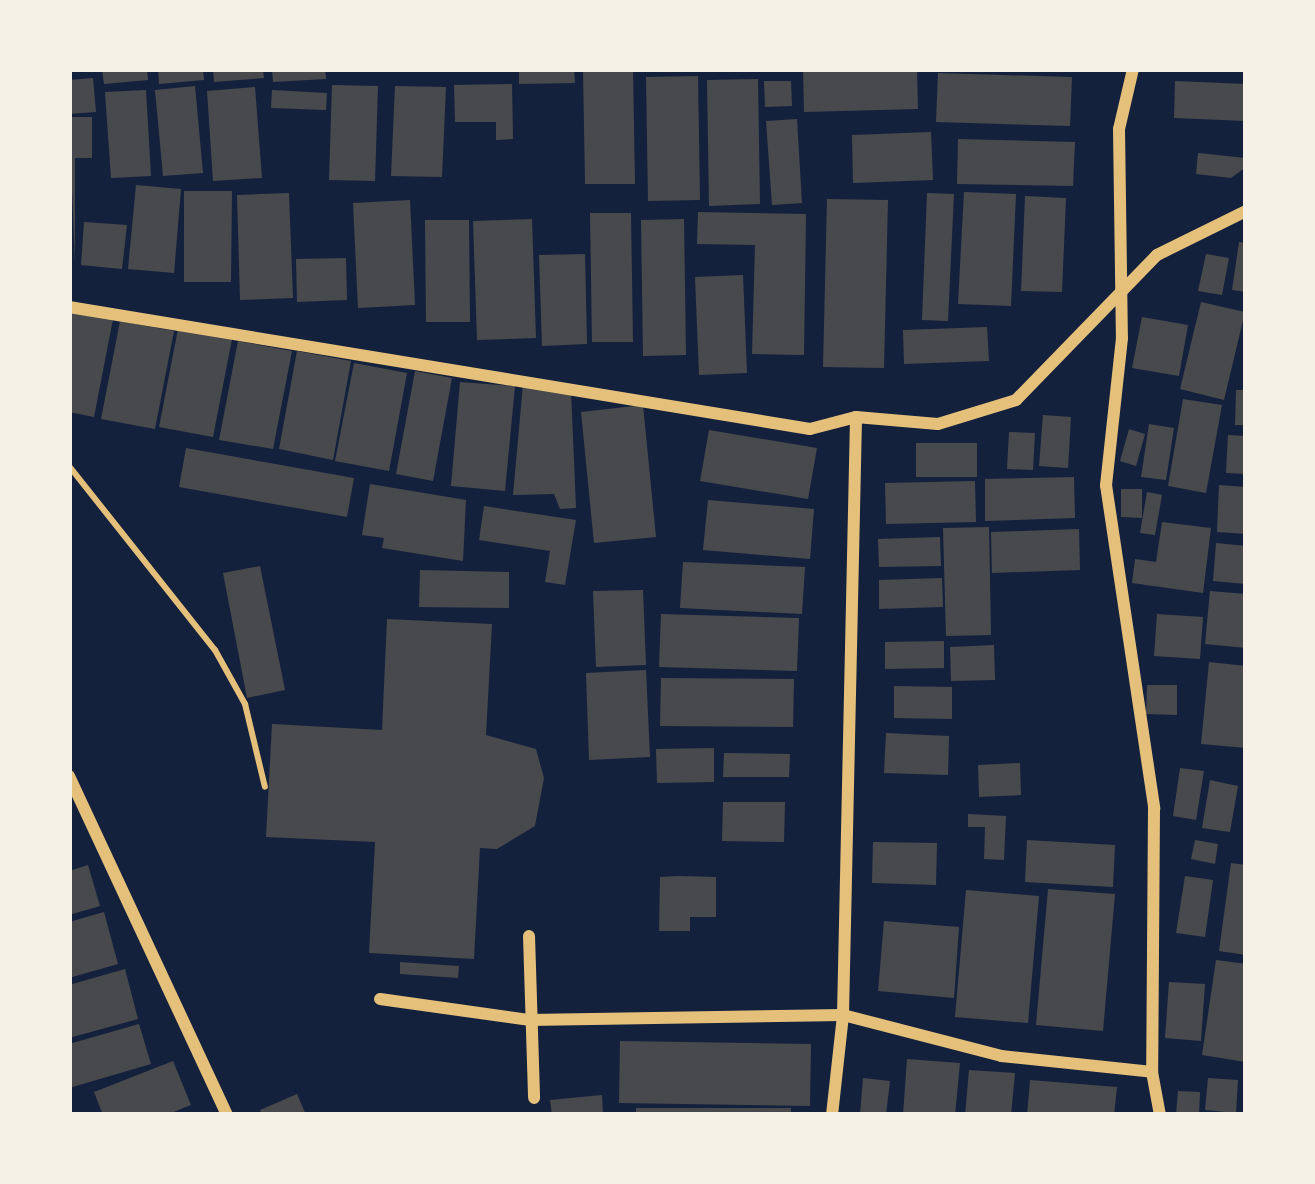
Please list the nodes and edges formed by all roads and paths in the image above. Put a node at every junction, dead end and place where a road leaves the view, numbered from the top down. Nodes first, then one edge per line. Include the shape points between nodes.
1 (1133, 69) edge
2 (1246, 211) edge
3 (1121, 295) junction
4 (69, 308) edge
5 (856, 417) junction
6 (69, 466) edge
7 (69, 776) edge
8 (265, 788) dead end
9 (529, 936) dead end
10 (380, 999) dead end
11 (843, 1015) junction
12 (529, 1020) junction
13 (1152, 1072) junction
14 (535, 1098) dead end
15 (227, 1115) edge
16 (832, 1115) edge
17 (1160, 1115) edge

1 - 3 street via 1119,129
2 - 3 street via 1157,255
3 - 5 street via 1036,382 994,411 938,424
3 - 13 street via 1106,484 1154,808
4 - 5 street via 810,429
5 - 11 street
6 - 8 path via 215,650 244,704
7 - 15 street
9 - 12 street
10 - 12 street
11 - 12 street
11 - 13 street via 1001,1056
11 - 16 street
12 - 14 street
13 - 17 street

